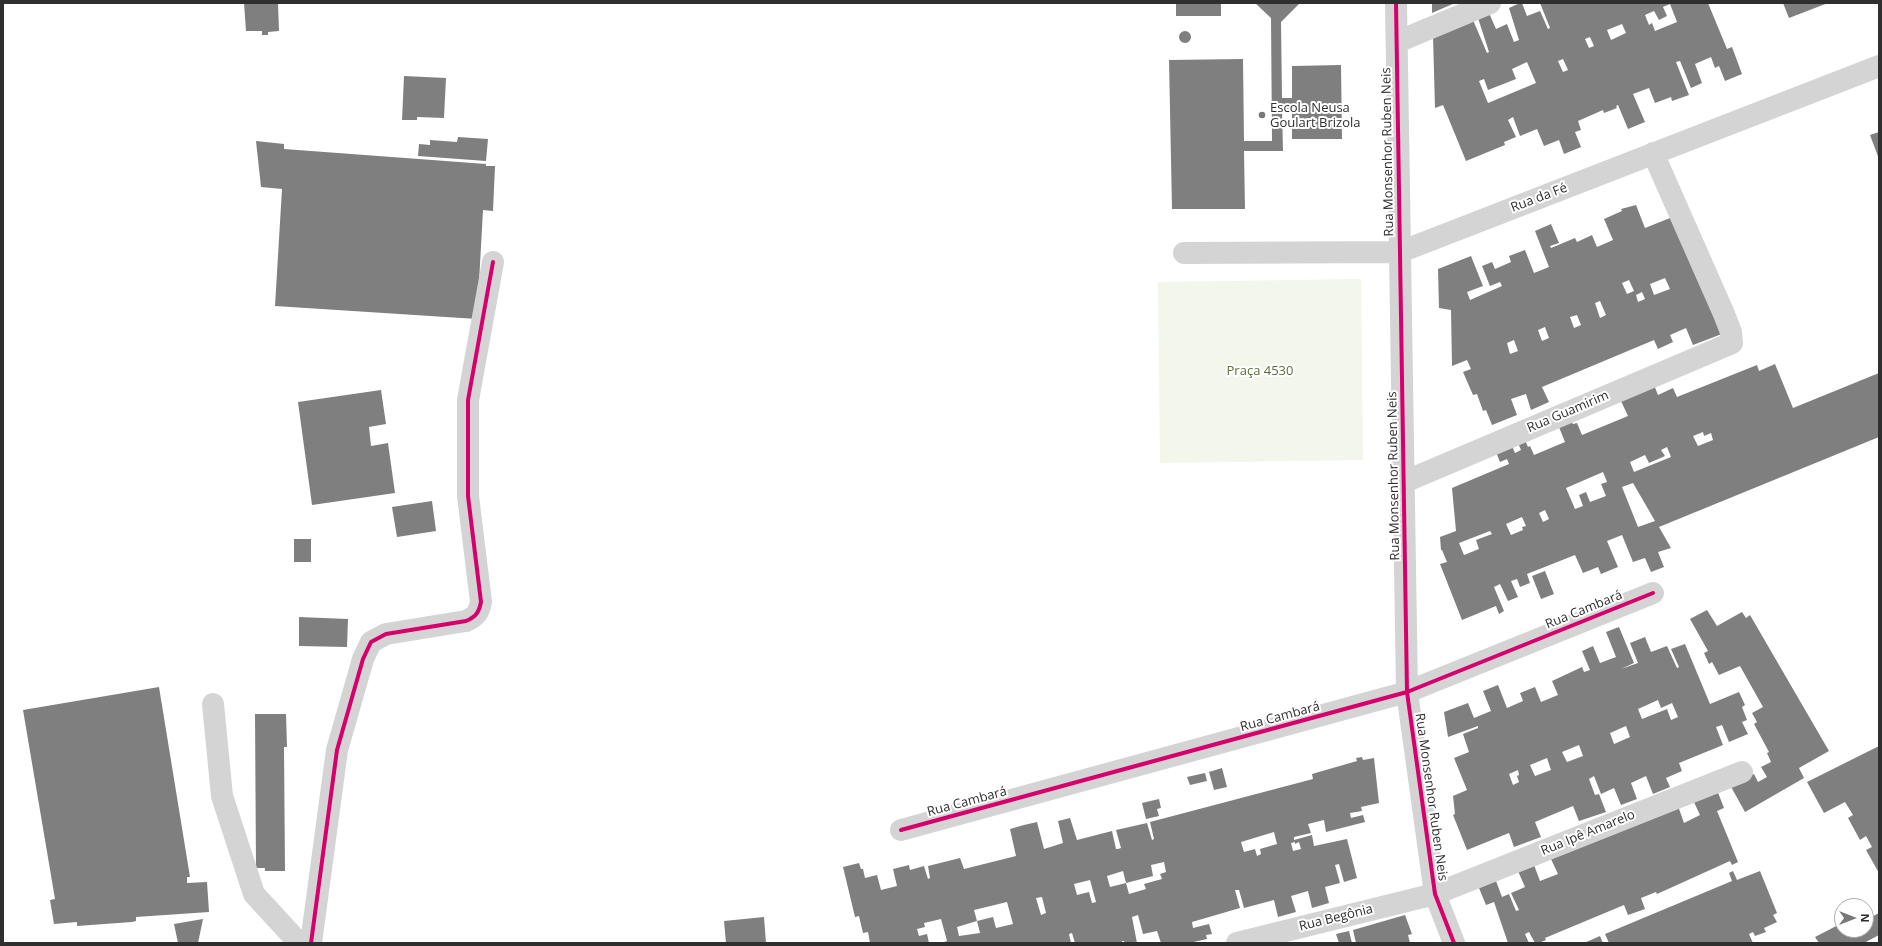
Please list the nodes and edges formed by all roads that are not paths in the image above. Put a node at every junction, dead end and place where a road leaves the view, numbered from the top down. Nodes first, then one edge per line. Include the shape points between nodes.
1 (1396, 3) edge
2 (1490, 3) edge
3 (1396, 42) junction
4 (1879, 66) edge
5 (1653, 154) junction
6 (1400, 252) junction
7 (1184, 253) dead end
8 (492, 262) dead end
9 (1404, 482) junction
10 (1653, 593) dead end
11 (1406, 692) junction
12 (213, 704) dead end
13 (1742, 772) dead end
14 (901, 830) dead end
15 (1435, 894) junction
16 (299, 943) edge
17 (311, 943) edge
18 (1237, 943) edge
19 (1454, 943) edge

1 - 3 street, Rua Monsenhor Ruben Neis
2 - 3 street
3 - 6 street, Rua Monsenhor Ruben Neis
4 - 5 street, Rua da Fé
5 - 6 street, Rua da Fé
5 - 9 street, Rua Guamirim via 1724,314 1732,343
6 - 7 street, Rua da Fé
6 - 9 street, Rua Monsenhor Ruben Neis
8 - 17 street via 468,400 468,496 481,602 479,610 474,618 466,621 386,634 371,642 363,659 337,750
9 - 11 street, Rua Monsenhor Ruben Neis
10 - 11 street, Rua Cambará
11 - 14 street, Rua Cambará
11 - 15 street, Rua Monsenhor Ruben Neis
12 - 16 street via 222,796 254,894
13 - 15 street, Rua Ipê Amarelo
15 - 18 street, Rua Begônia
15 - 19 street, Rua Monsenhor Ruben Neis

